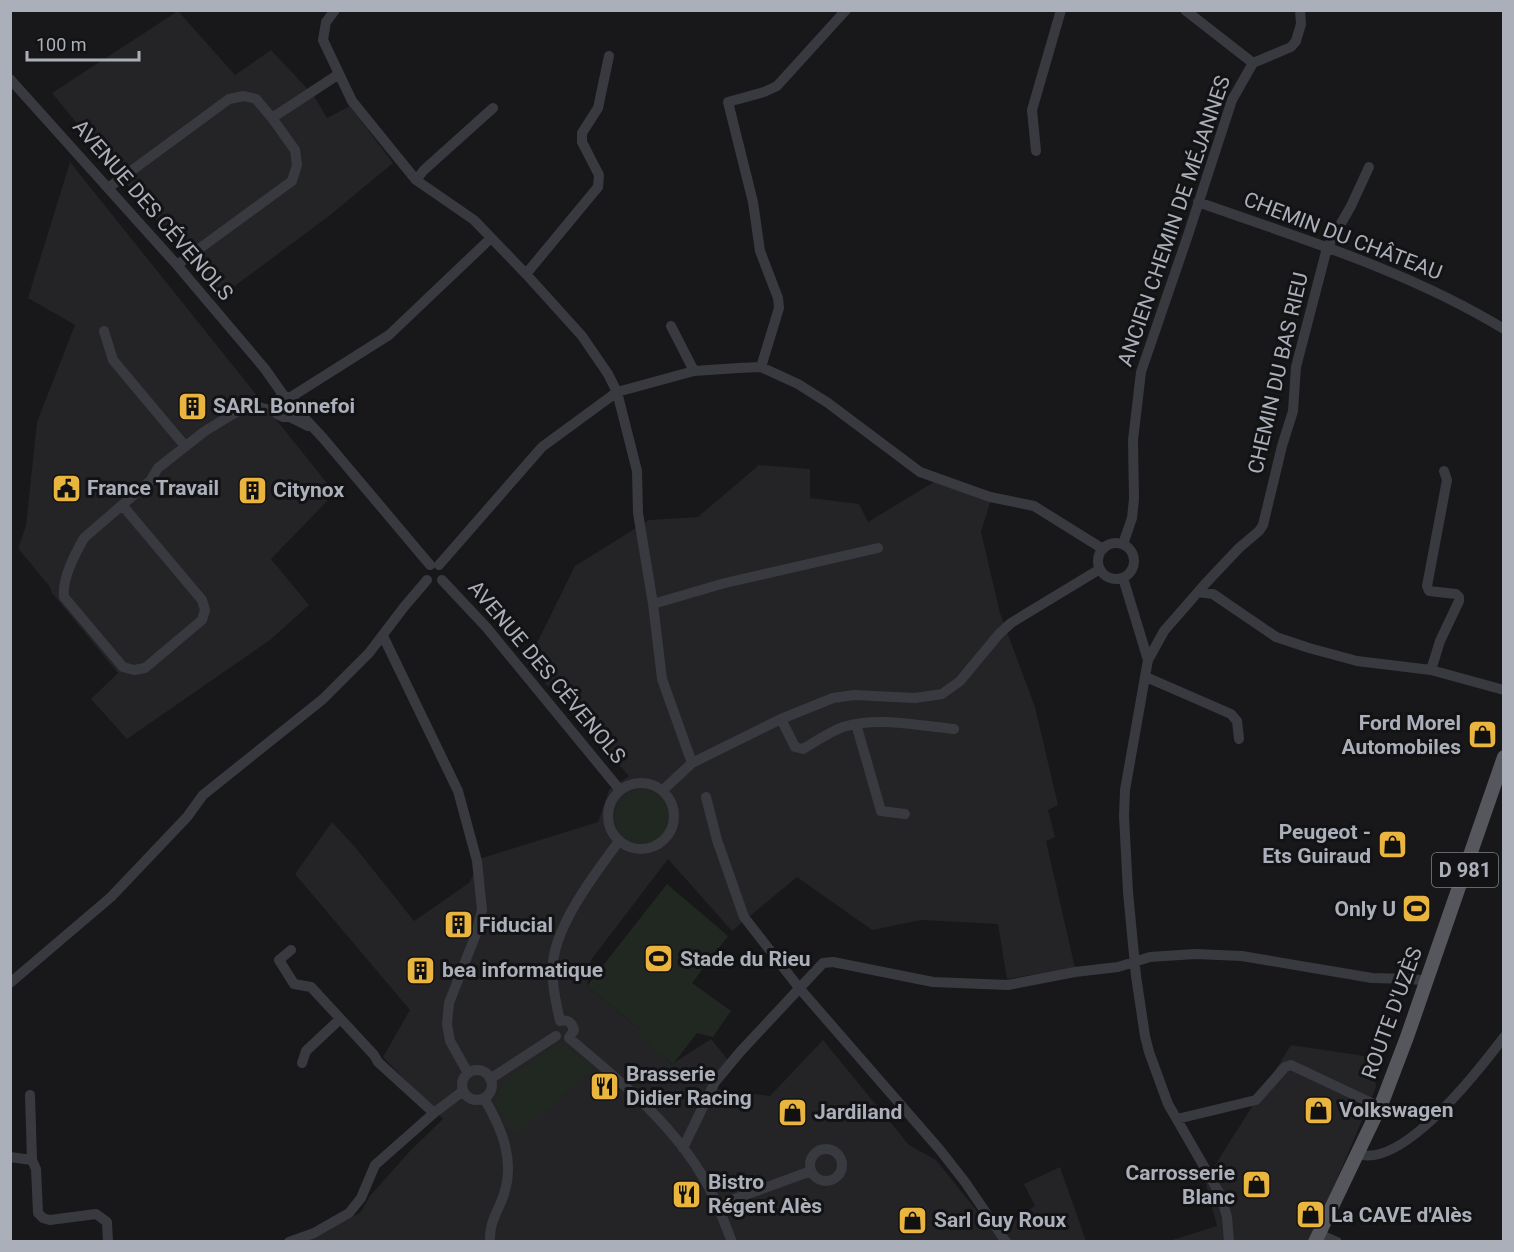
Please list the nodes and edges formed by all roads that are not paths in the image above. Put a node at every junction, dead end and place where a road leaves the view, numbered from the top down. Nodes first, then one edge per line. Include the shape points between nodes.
1 (335, 10) edge
2 (846, 10) edge
3 (1061, 10) edge
4 (1185, 10) edge
5 (1300, 10) edge
6 (609, 56) dead end
7 (1253, 63) junction
8 (339, 74) junction
9 (11, 80) edge
10 (493, 108) dead end
11 (272, 118) junction
12 (1036, 151) dead end
13 (1369, 167) dead end
14 (416, 180) junction
15 (108, 188) junction
16 (1198, 202) junction
17 (491, 238) junction
18 (1327, 248) junction
19 (177, 265) junction
20 (526, 274) junction
21 (671, 326) dead end
22 (1503, 329) edge
23 (104, 332) dead end
24 (761, 367) junction
25 (694, 371) junction
26 (617, 392) junction
27 (280, 401) junction
28 (293, 413) junction
29 (185, 446) junction
30 (1444, 471) dead end
31 (123, 506) junction
32 (1123, 544) junction
33 (878, 548) dead end
34 (1103, 549) junction
35 (435, 565) junction
36 (1100, 569) junction
37 (1123, 578) junction
38 (427, 580) junction
39 (442, 580) junction
40 (1198, 592) junction
41 (653, 604) junction
42 (383, 636) junction
43 (1148, 660) junction
44 (1431, 669) junction
45 (1146, 677) junction
46 (1503, 690) edge
47 (781, 719) junction
48 (856, 724) junction
49 (954, 729) dead end
50 (1239, 739) dead end
51 (1503, 757) edge
52 (692, 763) junction
53 (620, 790) junction
54 (663, 790) junction
55 (705, 797) dead end
56 (905, 814) dead end
57 (619, 841) junction
58 (291, 950) dead end
59 (1135, 962) junction
60 (10, 982) edge
61 (1426, 984) junction
62 (800, 988) junction
63 (340, 1019) junction
64 (560, 1021) junction
65 (556, 1036) junction
66 (1503, 1037) edge
67 (570, 1038) junction
68 (302, 1063) dead end
69 (468, 1073) junction
70 (490, 1079) junction
71 (463, 1091) junction
72 (30, 1095) dead end
73 (484, 1098) junction
74 (1380, 1107) junction
75 (434, 1113) junction
76 (1177, 1119) junction
77 (683, 1148) junction
78 (1358, 1154) junction
79 (10, 1157) edge
80 (32, 1160) junction
81 (810, 1171) dead end
82 (717, 1205) junction
83 (1317, 1238) edge
84 (732, 1241) edge
85 (108, 1242) edge
86 (289, 1242) edge
87 (490, 1242) edge
88 (1006, 1242) edge
89 (1229, 1242) edge
90 (1337, 1242) edge

1 - 8 street via 326,22 323,40
2 - 24 street via 777,86 728,102 753,202 760,251 778,298 779,308
3 - 12 street via 1032,110
4 - 7 street
5 - 7 street, ANCIEN CHEMIN DE MÉJANNES via 1296,40 1291,46
6 - 20 street via 598,108 582,133 582,142 599,175 598,187
7 - 16 street, ANCIEN CHEMIN DE MÉJANNES via 1232,100
8 - 11 street
8 - 14 street via 352,101
9 - 15 street, AVENUE DES CÉVENOLS
10 - 14 street
11 - 15 street via 256,99 229,99
11 - 19 street via 295,150 297,165 292,181
13 - 18 street, CHEMIN DU BAS RIEU
14 - 17 street via 474,220
15 - 19 street, AVENUE DES CÉVENOLS
16 - 18 street, CHEMIN DU CHÂTEAU
16 - 32 street, ANCIEN CHEMIN DE MÉJANNES via 1141,372 1133,440 1134,500
17 - 20 street
17 - 27 street via 389,335
18 - 22 street, CHEMIN DU CHÂTEAU via 1388,270
18 - 40 street, CHEMIN DU BAS RIEU via 1296,367 1293,411 1263,525
19 - 27 street, AVENUE DES CÉVENOLS via 265,369
20 - 26 street via 582,336
21 - 25 street
23 - 29 street via 113,360
24 - 25 street
24 - 34 street via 828,403 920,472 990,497 1034,506
25 - 26 street
26 - 35 street via 543,447
26 - 41 street via 637,471 638,513
27 - 28 street, AVENUE DES CÉVENOLS via 295,402
27 - 28 street via 280,416
27 - 29 street via 243,408
28 - 35 street via 314,429
29 - 31 street
30 - 44 street via 1447,480 1427,586 1429,591 1456,594 1459,601
31 - 31 street via 84,538 63,588 64,597 101,642 123,667 134,670 145,668 202,620 205,610 202,600
32 - 34 street
32 - 37 street via 1132,552 1134,564
33 - 41 street
34 - 36 street
35 - 38 street via 425,573
35 - 39 street via 444,574
36 - 37 street via 1113,579
36 - 47 street via 1011,623 960,681 942,694 915,698 854,694 833,698
37 - 43 street
38 - 39 street
38 - 42 street
39 - 53 street, AVENUE DES CÉVENOLS via 487,628
40 - 43 street, CHEMIN DU BAS RIEU via 1164,631
40 - 44 street via 1213,594 1276,637 1309,648 1357,661
41 - 52 street via 662,679
42 - 60 street via 323,699 203,795 187,818 111,897
42 - 69 street via 458,791 477,861 482,910 449,1003 447,1024 450,1041
43 - 45 street
44 - 46 street
45 - 50 street via 1231,714 1237,721
45 - 59 street via 1125,790
47 - 48 street via 795,747 802,749
47 - 52 street
48 - 49 street
48 - 56 street via 881,811
51 - 61 main road, ROUTE D'UZÈS / D 981
52 - 54 street
53 - 54 street via 641,782
53 - 57 street via 608,811 610,827
54 - 57 street via 674,818 666,837 658,844 638,849
55 - 62 street via 744,917
57 - 64 street via 561,934 554,961 553,990
58 - 63 street via 279,960 294,984 310,987
59 - 61 street via 1195,954 1242,956 1372,978 1421,980
59 - 62 street via 1008,985 933,982 833,962 823,963
59 - 76 street via 1149,1052
61 - 74 main road, ROUTE D'UZÈS / D 981
62 - 77 street via 715,1082
62 - 88 street via 940,1150
63 - 68 street via 306,1051
63 - 75 street via 378,1062
64 - 65 street via 555,1028
64 - 67 street via 572,1024
65 - 67 street
65 - 70 street
66 - 78 street via 1440,1113 1421,1129 1380,1154
67 - 77 street via 651,1110
69 - 70 street via 478,1070
69 - 71 street
70 - 73 street via 490,1092
71 - 73 street via 470,1098
71 - 75 street
72 - 80 street
73 - 87 street via 495,1117 508,1160 503,1198 490,1227
74 - 76 street via 1291,1065 1256,1100
74 - 78 main road, ROUTE D'UZÈS / D 981
75 - 86 street via 375,1165 361,1198 349,1213
76 - 89 street via 1221,1196
77 - 82 street via 707,1182
78 - 83 main road, ROUTE D'UZÈS / D 981
79 - 80 street
80 - 85 street via 38,1213 50,1221 96,1214 106,1222
81 - 82 street
82 - 84 street
83 - 90 street

